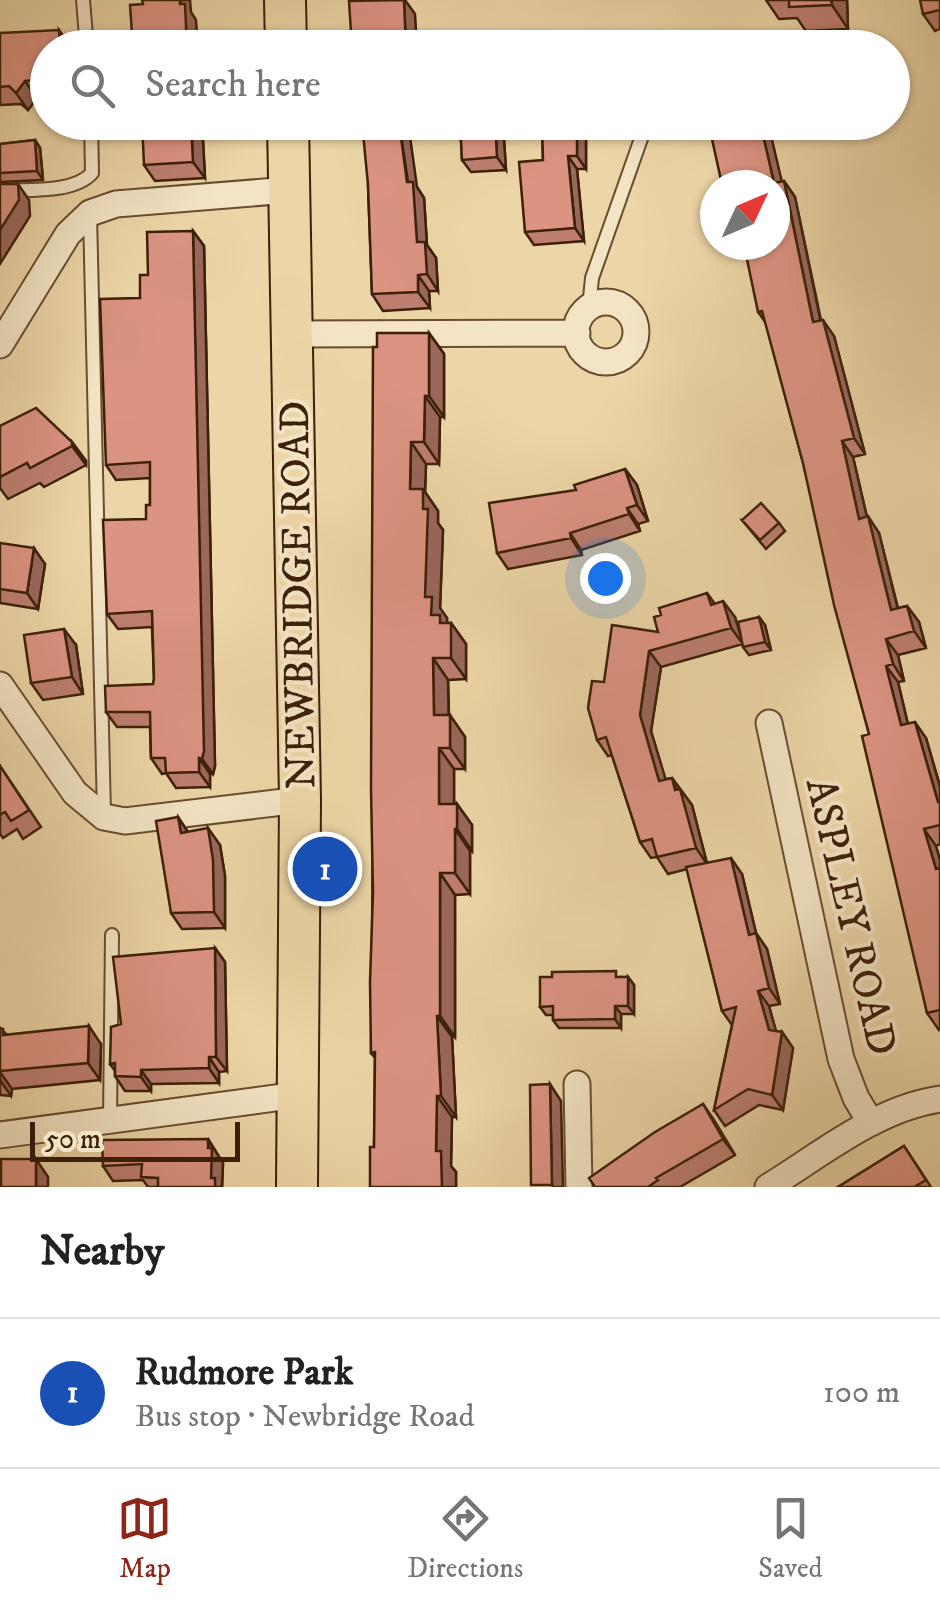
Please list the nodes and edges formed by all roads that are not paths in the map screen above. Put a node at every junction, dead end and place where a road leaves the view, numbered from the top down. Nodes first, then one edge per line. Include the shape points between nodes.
1 (83, 0) edge
2 (285, 0) edge
3 (85, 30) edge
4 (286, 30) edge
5 (91, 140) edge
6 (288, 140) edge
7 (642, 140) edge
8 (289, 190) junction
9 (0, 192) edge
10 (90, 212) junction
11 (590, 308) junction
12 (576, 333) junction
13 (292, 334) junction
14 (0, 344) edge
15 (0, 685) edge
16 (769, 722) dead end
17 (300, 800) junction
18 (104, 816) junction
19 (112, 935) dead end
20 (577, 1084) dead end
21 (297, 1095) junction
22 (940, 1099) edge
23 (110, 1120) junction
24 (871, 1123) junction
25 (0, 1136) edge
26 (297, 1187) edge
27 (579, 1187) edge
28 (768, 1187) edge

1 - 3 lane
2 - 4 main road
5 - 9 lane via 92,173 86,180
6 - 8 main road, NEWBRIDGE ROAD
7 - 11 lane via 592,278
8 - 10 street via 116,204
8 - 13 main road, NEWBRIDGE ROAD
10 - 14 street via 68,234
10 - 18 lane
11 - 12 street
11 - 12 street via 610,302 629,312 633,346 604,362 584,352
12 - 13 street
13 - 17 main road, NEWBRIDGE ROAD
15 - 18 street via 75,793
16 - 24 street, ASPLEY ROAD via 841,1059
17 - 18 street via 126,821
17 - 21 main road, NEWBRIDGE ROAD
19 - 23 lane
20 - 27 street
21 - 23 street
21 - 26 main road, NEWBRIDGE ROAD
22 - 24 street
23 - 25 street
24 - 28 street

